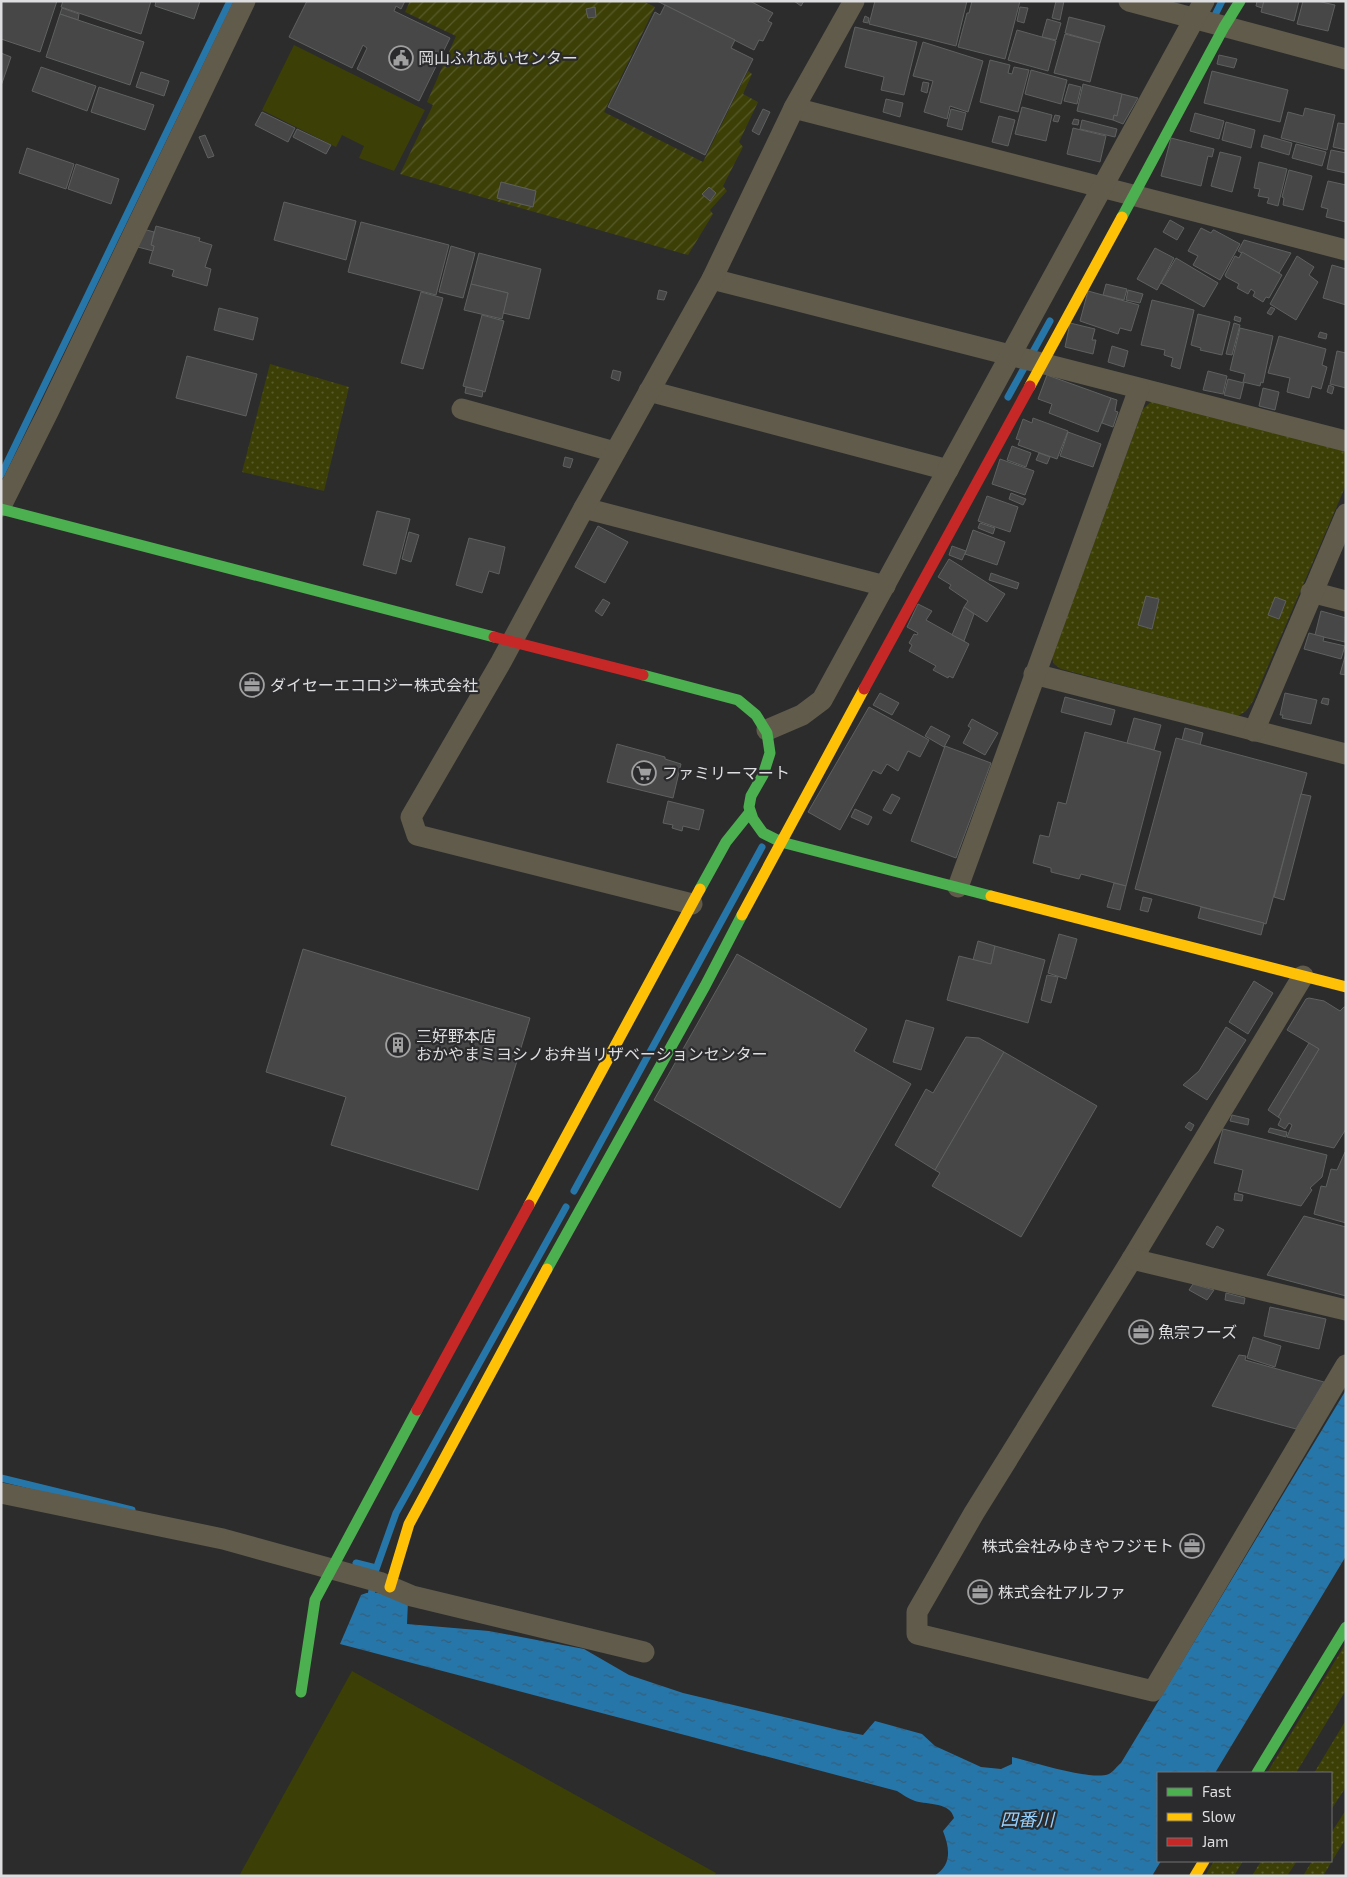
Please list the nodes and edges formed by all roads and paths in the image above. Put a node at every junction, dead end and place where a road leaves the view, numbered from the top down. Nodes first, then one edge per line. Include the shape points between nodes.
1 (245, 1) edge
2 (854, 1) edge
3 (1129, 1) edge
4 (1240, 1) edge
5 (1209, 19) edge
6 (1346, 59) edge
7 (794, 108) junction
8 (1119, 192) junction
9 (1346, 250) edge
10 (712, 279) junction
11 (1027, 360) junction
12 (1139, 390) junction
13 (649, 391) junction
14 (462, 409) dead end
15 (1346, 441) edge
16 (615, 452) junction
17 (948, 470) junction
18 (1, 507) edge
19 (584, 508) junction
20 (1346, 514) edge
21 (885, 586) junction
22 (1311, 592) junction
23 (1346, 601) edge
24 (512, 641) junction
25 (1034, 674) junction
26 (767, 730) junction
27 (1254, 731) junction
28 (1346, 754) edge
29 (750, 812) junction
30 (778, 841) junction
31 (958, 887) junction
32 (692, 904) junction
33 (1303, 976) junction
34 (1346, 987) edge
35 (1132, 1259) junction
36 (1346, 1310) edge
37 (1346, 1365) edge
38 (1, 1492) edge
39 (331, 1568) junction
40 (379, 1583) junction
41 (1346, 1627) edge
42 (644, 1652) dead end
43 (301, 1692) dead end
44 (1258, 1772) edge
45 (1203, 1862) edge
46 (1195, 1876) edge

1 - 18 street
2 - 7 street
3 - 5 street
4 - 5 street
5 - 6 street
5 - 8 street
5 - 8 street
7 - 8 street
7 - 10 street
8 - 9 street
8 - 11 street
8 - 11 street
10 - 11 street
10 - 13 street
11 - 12 street
11 - 17 street
11 - 30 street
12 - 15 street
12 - 25 street
13 - 16 street
13 - 17 street
14 - 16 street
16 - 19 street
17 - 21 street
18 - 24 street
19 - 21 street
19 - 24 street
20 - 22 street
21 - 26 street via 822,700 802,715
22 - 23 street
22 - 27 street
24 - 26 street via 738,700 749,707
24 - 32 street via 411,816 417,835
25 - 27 street
25 - 31 street
26 - 29 street via 770,740 768,765 749,803
27 - 28 street
29 - 30 street via 764,834
29 - 32 street via 726,842
30 - 31 street
30 - 40 street via 705,986 581,1207
31 - 33 street
32 - 39 street
33 - 34 street
33 - 35 street
35 - 36 street
35 - 37 street via 974,1513 917,1612 917,1634 1153,1691
38 - 39 street via 223,1539
39 - 40 street
39 - 43 street via 315,1600
40 - 42 street via 412,1596
41 - 44 street
45 - 46 street

